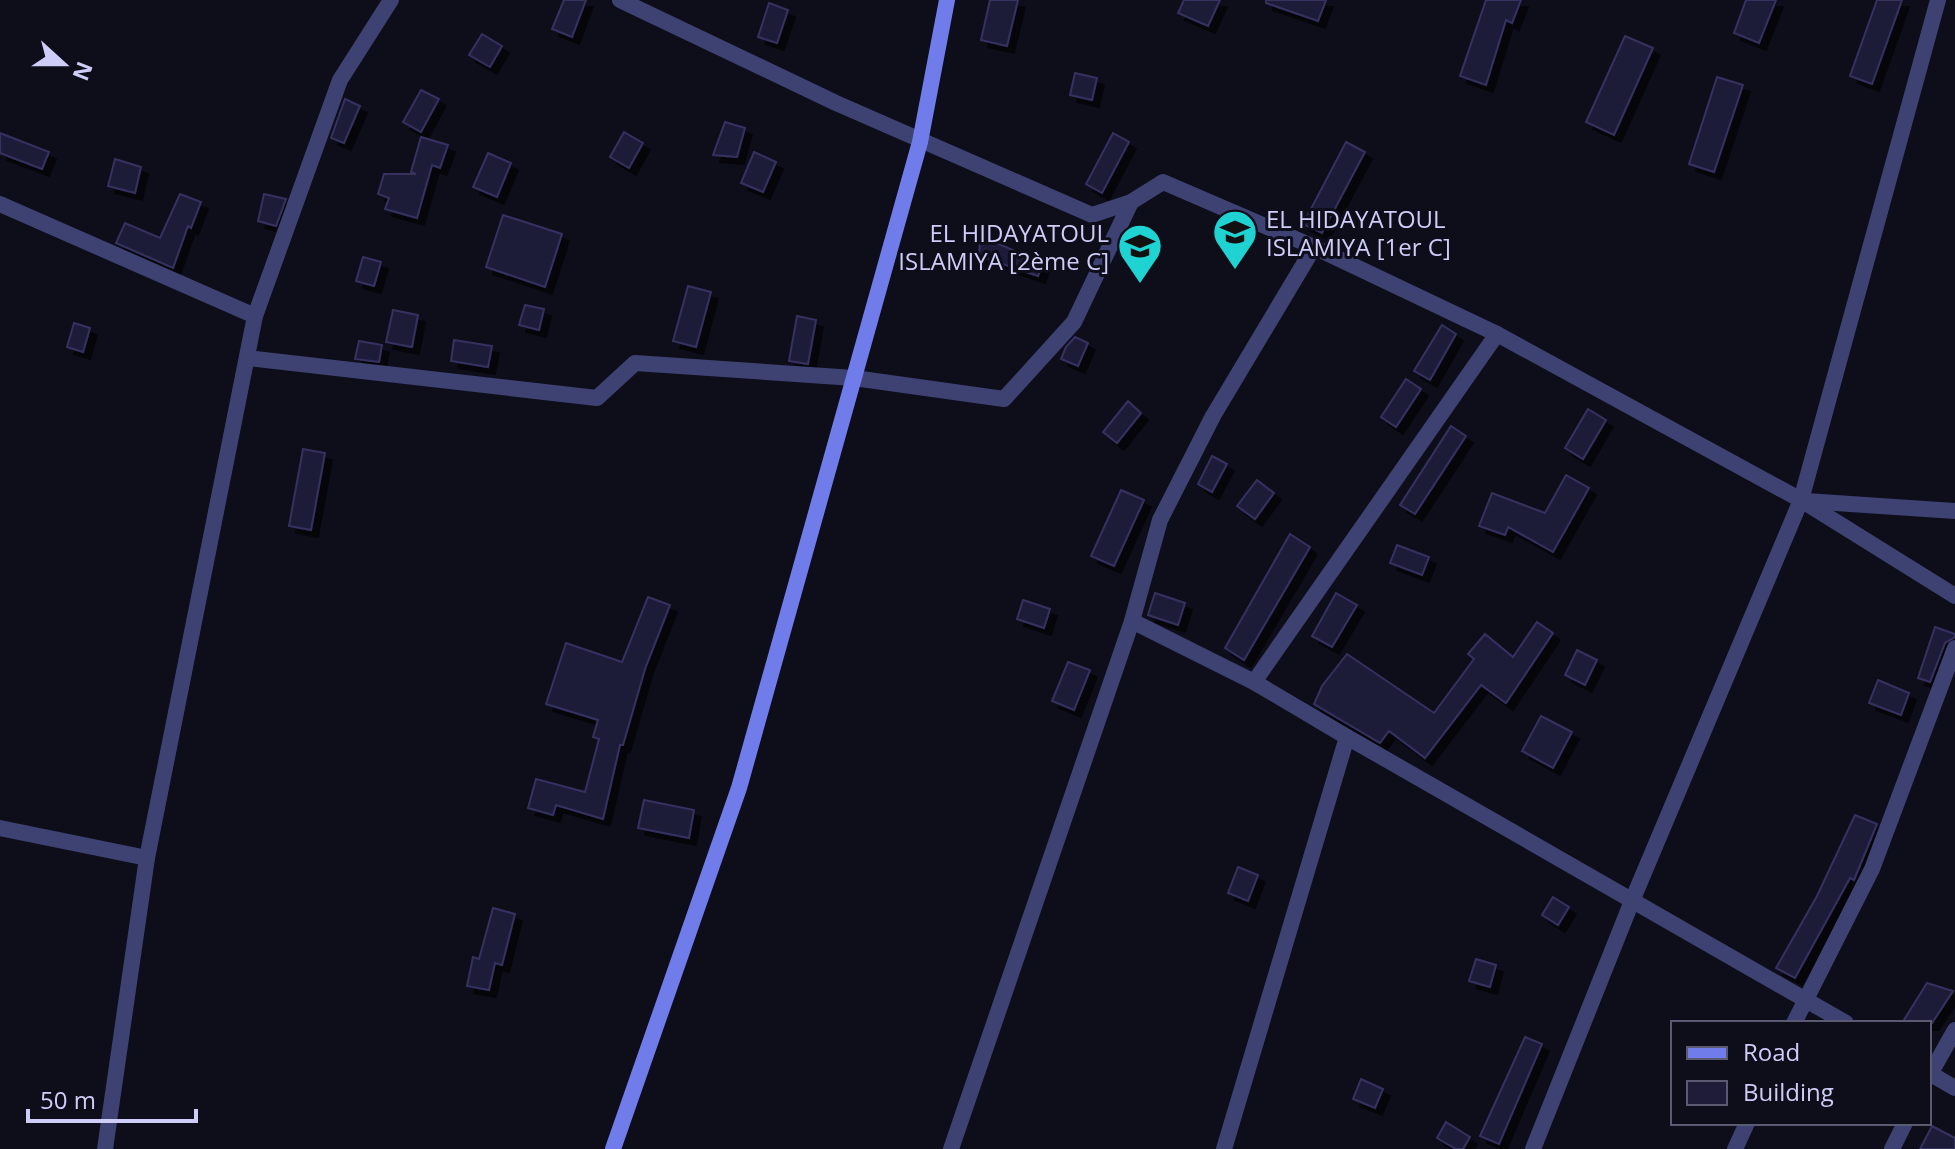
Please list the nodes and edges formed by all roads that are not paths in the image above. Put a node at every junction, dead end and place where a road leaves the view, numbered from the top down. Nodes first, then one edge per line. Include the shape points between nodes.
1 (391, 0) edge
2 (620, 0) edge
3 (947, 0) edge
4 (1938, 0) edge
5 (920, 142) junction
6 (1131, 202) junction
7 (0, 204) edge
8 (1314, 247) junction
9 (255, 316) junction
10 (1497, 334) junction
11 (247, 358) junction
12 (854, 378) junction
13 (1801, 500) junction
14 (1955, 511) edge
15 (1955, 596) edge
16 (1132, 621) junction
17 (1955, 648) edge
18 (1254, 682) junction
19 (1347, 737) junction
20 (0, 828) edge
21 (147, 858) junction
22 (1632, 901) junction
23 (1805, 998) junction
24 (1795, 1021) edge
25 (1843, 1021) edge
26 (1955, 1030) edge
27 (1931, 1071) edge
28 (1931, 1075) edge
29 (1955, 1088) edge
30 (1746, 1125) edge
31 (1904, 1125) edge
32 (105, 1149) edge
33 (613, 1149) edge
34 (951, 1149) edge
35 (1224, 1149) edge
36 (1533, 1149) edge
37 (1735, 1149) edge
38 (1892, 1149) edge

1 - 9 street via 340,80
2 - 5 street
3 - 5 street
4 - 13 street
5 - 6 street via 1092,215
5 - 12 street
6 - 8 street via 1163,182
6 - 12 street via 1074,322 1004,399
7 - 9 street
8 - 10 street
8 - 16 street via 1213,416 1160,520
9 - 11 street
10 - 13 street
10 - 18 street
11 - 12 street via 597,398 635,363
11 - 21 street
12 - 33 street via 739,788
13 - 14 street
13 - 15 street
13 - 22 street
16 - 18 street
16 - 34 street
17 - 23 street via 1872,869
18 - 19 street
19 - 22 street
19 - 35 street
20 - 21 street
21 - 32 street
22 - 23 street
22 - 36 street
23 - 24 street
23 - 25 street
26 - 27 street
28 - 29 street
30 - 37 street
31 - 38 street

